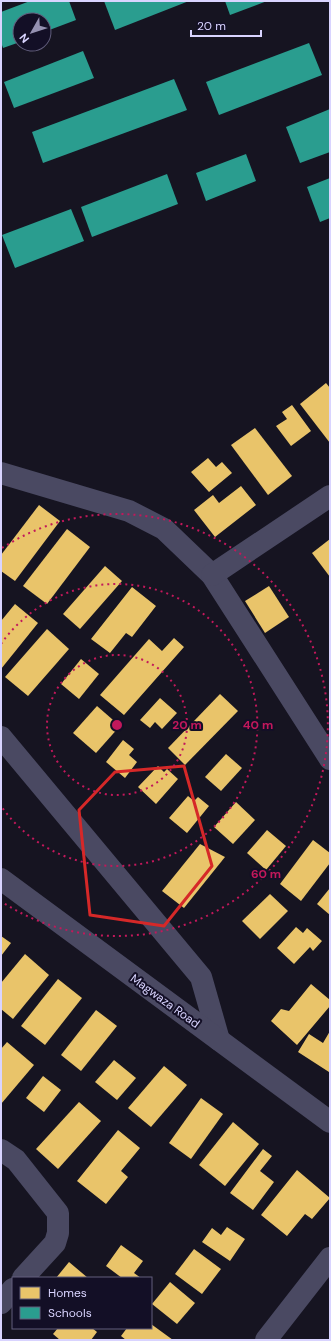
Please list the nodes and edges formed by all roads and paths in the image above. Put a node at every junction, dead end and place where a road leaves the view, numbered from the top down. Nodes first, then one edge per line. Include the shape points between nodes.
1 (1, 473) edge
2 (330, 496) edge
3 (212, 575) junction
4 (1, 737) edge
5 (327, 748) edge
6 (1, 879) edge
7 (218, 1040) junction
8 (330, 1122) edge
9 (1, 1150) edge
10 (330, 1258) edge
11 (24, 1277) edge
12 (12, 1290) edge
13 (1, 1303) edge
14 (266, 1340) edge

1 - 3 street via 129,511 164,529
2 - 3 street
3 - 5 street
4 - 7 street via 201,976
6 - 7 street, Magwaza Road
7 - 8 street, Magwaza Road
9 - 11 street via 16,1160 58,1213 55,1243
10 - 14 street
12 - 13 street

